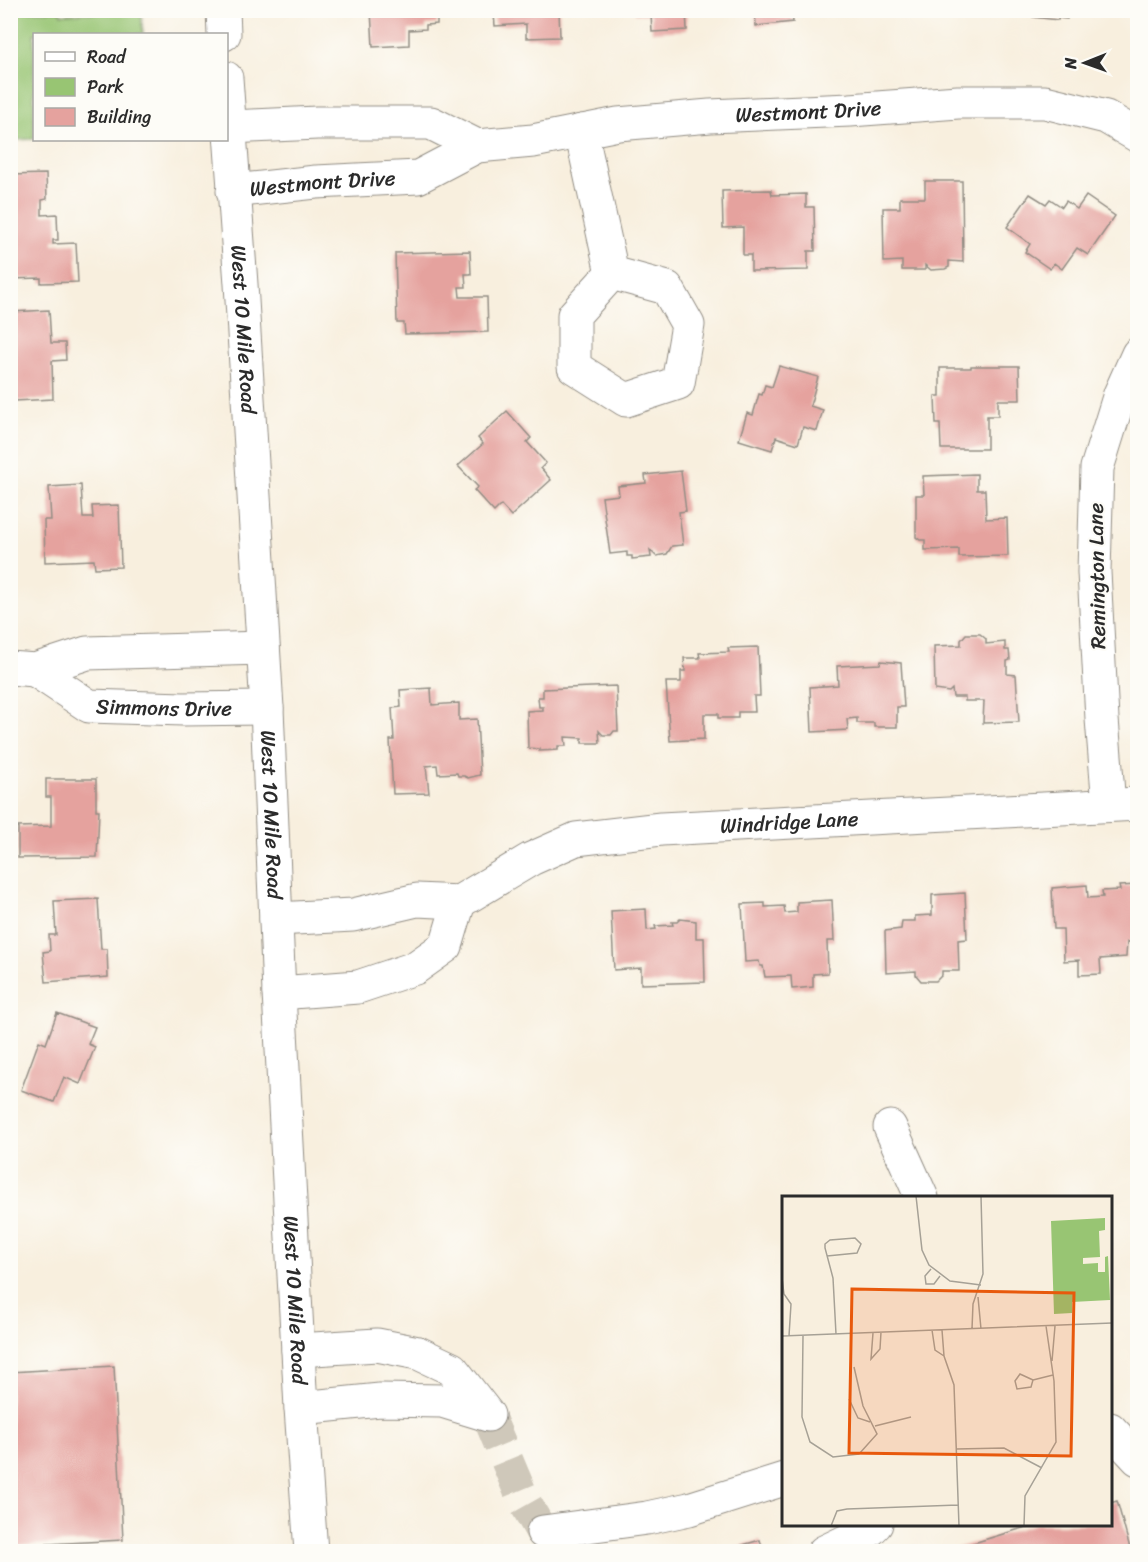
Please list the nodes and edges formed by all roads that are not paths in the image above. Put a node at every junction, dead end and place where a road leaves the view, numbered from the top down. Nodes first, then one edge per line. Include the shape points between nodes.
1 (223, 10) edge
2 (224, 33) edge
3 (228, 111) edge
4 (229, 127) junction
5 (581, 131) junction
6 (1137, 136) edge
7 (477, 146) junction
8 (233, 191) junction
9 (612, 273) dead end
10 (1137, 354) edge
11 (263, 648) junction
12 (23, 669) edge
13 (267, 708) junction
14 (1123, 804) edge
15 (459, 902) junction
16 (276, 919) junction
17 (279, 993) junction
18 (890, 1127) dead end
19 (922, 1196) edge
20 (298, 1350) junction
21 (301, 1408) junction
22 (1112, 1431) edge
23 (1137, 1459) edge
24 (782, 1479) edge
25 (874, 1526) edge
26 (543, 1532) dead end
27 (311, 1551) edge
28 (824, 1551) edge

1 - 2 street
3 - 4 street, West 10 Mile Road
4 - 7 street via 431,123
4 - 8 street, West 10 Mile Road
5 - 6 street, Westmont Drive via 710,116 958,102 1045,102 1106,117
5 - 7 street, Westmont Drive via 533,141
5 - 9 street
7 - 8 street, Westmont Drive via 418,177
8 - 11 street, West 10 Mile Road
10 - 14 street, Remington Lane via 1097,468 1094,572 1102,719
11 - 12 street, Simmons Drive via 87,653
11 - 13 street, West 10 Mile Road
12 - 13 street, Simmons Drive via 89,706
13 - 16 street, West 10 Mile Road
14 - 15 street, Windridge Lane via 661,829 576,839 531,859
15 - 16 street via 417,900 353,915
15 - 17 street via 446,946 415,968 358,987
16 - 17 street, West 10 Mile Road
17 - 20 street, West 10 Mile Road
18 - 19 street
20 - 21 street, West 10 Mile Road
20 - 21 street via 377,1345 418,1353 452,1369 488,1414 442,1401 380,1400
21 - 27 street, West 10 Mile Road
22 - 23 street
24 - 26 street via 689,1509
25 - 28 street

